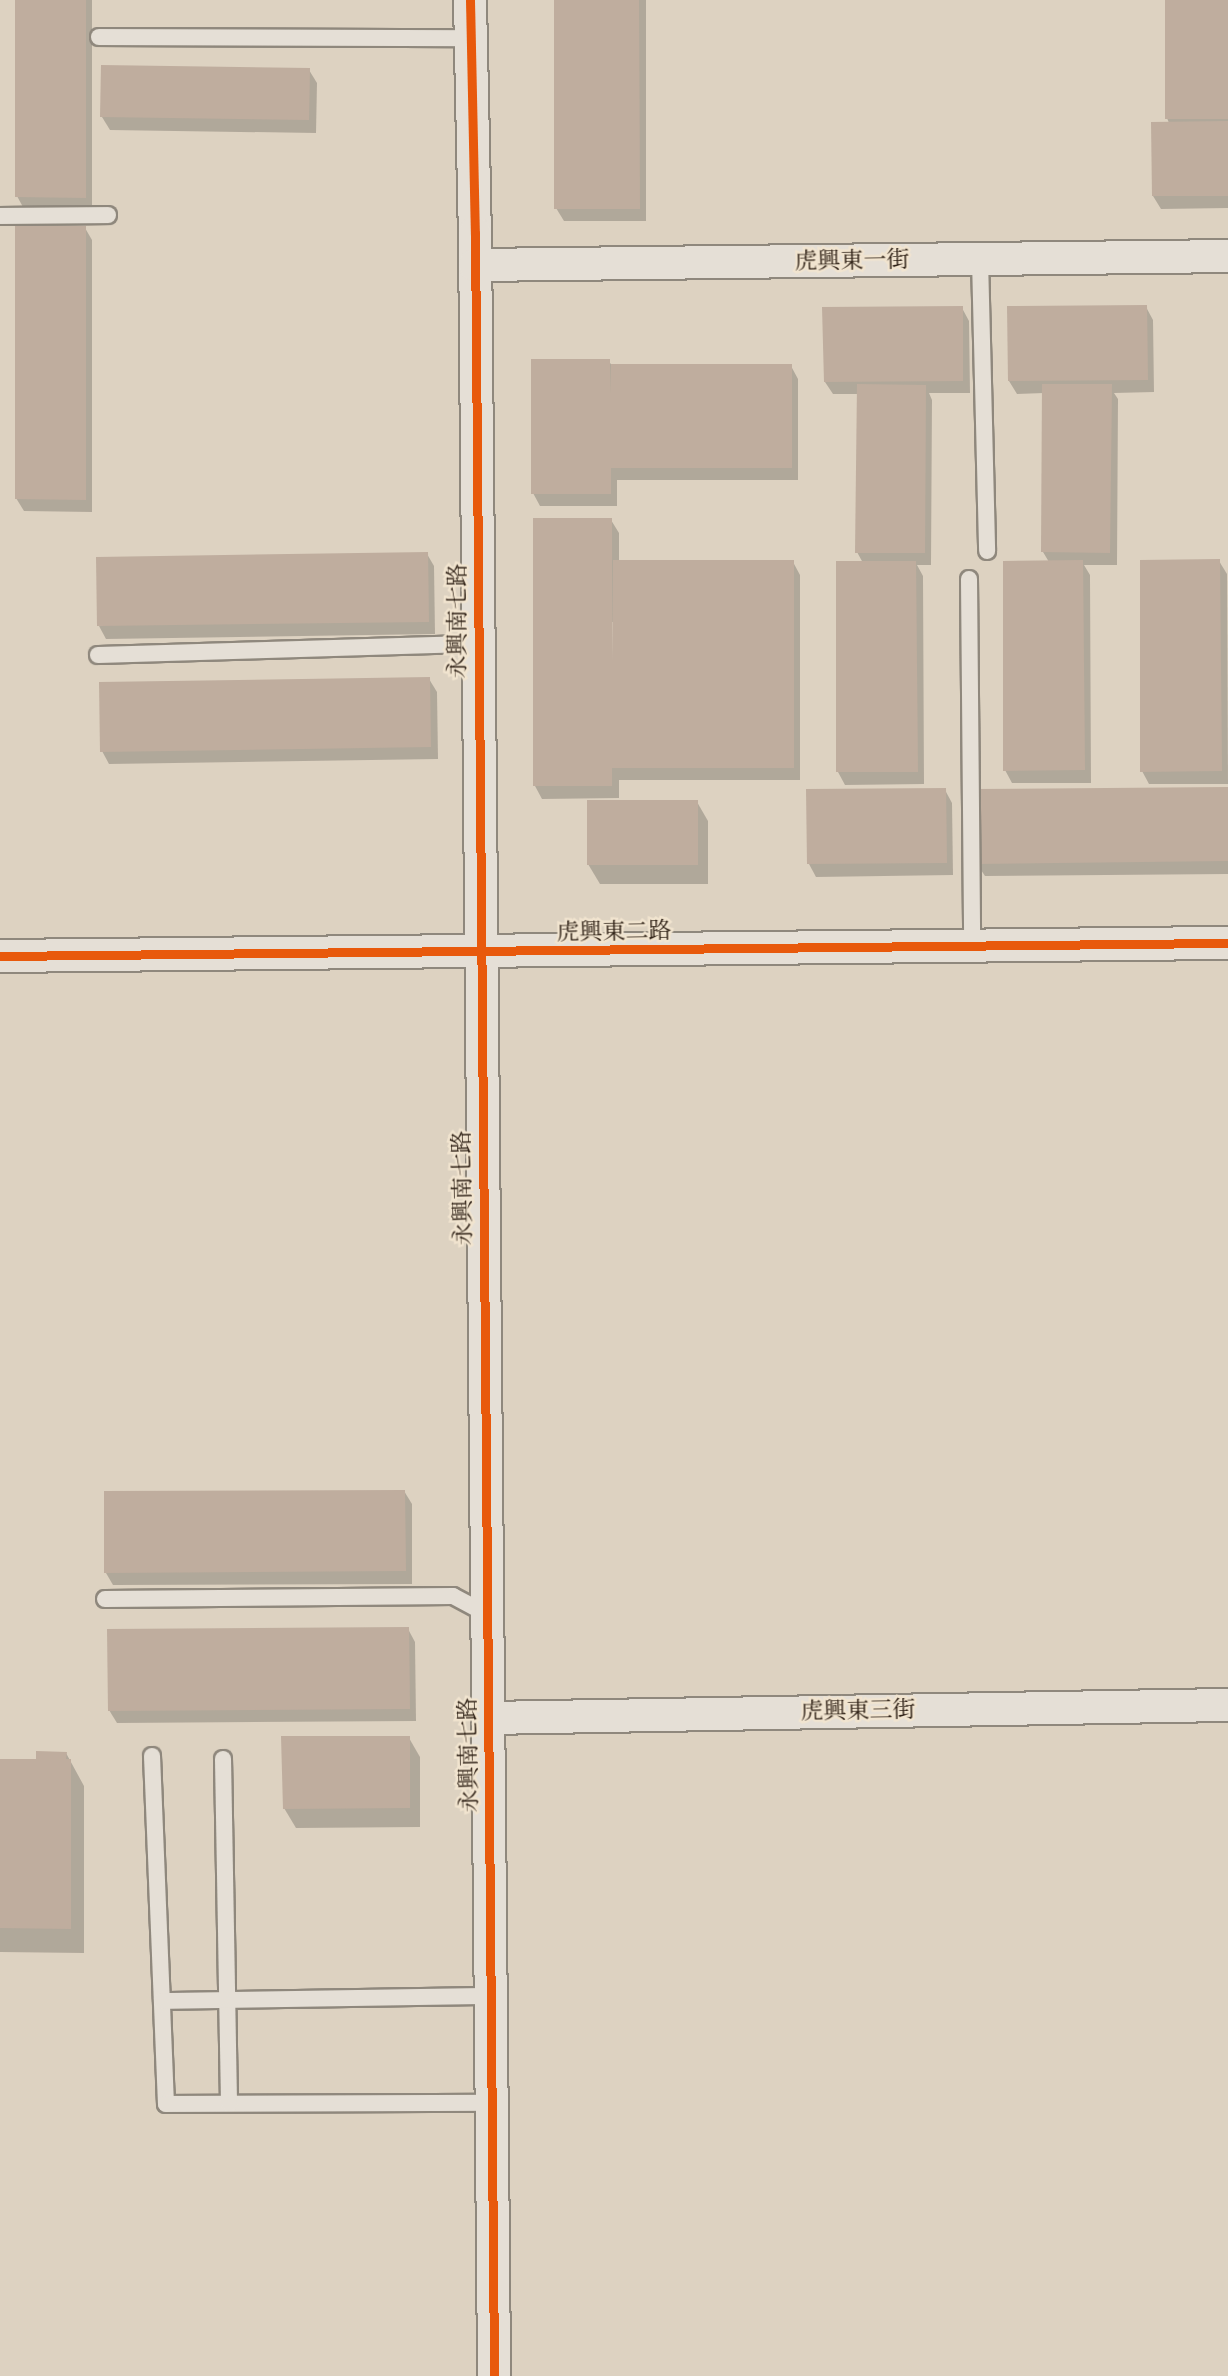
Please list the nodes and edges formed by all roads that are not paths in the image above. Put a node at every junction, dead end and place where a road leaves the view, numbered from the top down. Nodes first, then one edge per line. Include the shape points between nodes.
1 (470, 0) edge
2 (99, 37) dead end
3 (470, 38) junction
4 (108, 215) dead end
5 (0, 216) edge
6 (1228, 256) edge
7 (980, 259) junction
8 (475, 265) junction
9 (987, 551) dead end
10 (969, 579) dead end
11 (477, 644) junction
12 (98, 655) dead end
13 (1228, 943) edge
14 (972, 946) junction
15 (480, 953) junction
16 (0, 956) edge
17 (105, 1600) dead end
18 (487, 1614) junction
19 (1228, 1705) edge
20 (488, 1718) junction
21 (152, 1756) dead end
22 (223, 1759) dead end
23 (491, 1996) junction
24 (227, 2000) junction
25 (162, 2001) junction
26 (492, 2103) junction
27 (229, 2104) junction
28 (494, 2376) edge

1 - 3 street, 永興南七路
2 - 3 lane
3 - 8 street, 永興南七路
4 - 5 lane
6 - 7 street, 虎興東一街
7 - 8 street, 虎興東一街
7 - 9 lane
8 - 11 street, 永興南七路
10 - 14 lane
11 - 12 lane
11 - 15 street, 永興南七路
13 - 14 street, 虎興東二路
14 - 15 street, 虎興東二路
15 - 16 street, 虎興東二路
15 - 18 street, 永興南七路
17 - 18 lane via 453,1596
18 - 20 street, 永興南七路
19 - 20 street, 虎興東三街
20 - 23 street, 永興南七路
21 - 25 lane
22 - 24 lane
23 - 24 lane
23 - 26 street, 永興南七路
24 - 25 lane
24 - 27 lane
25 - 27 lane via 166,2104
26 - 27 lane
26 - 28 street, 永興南七路

